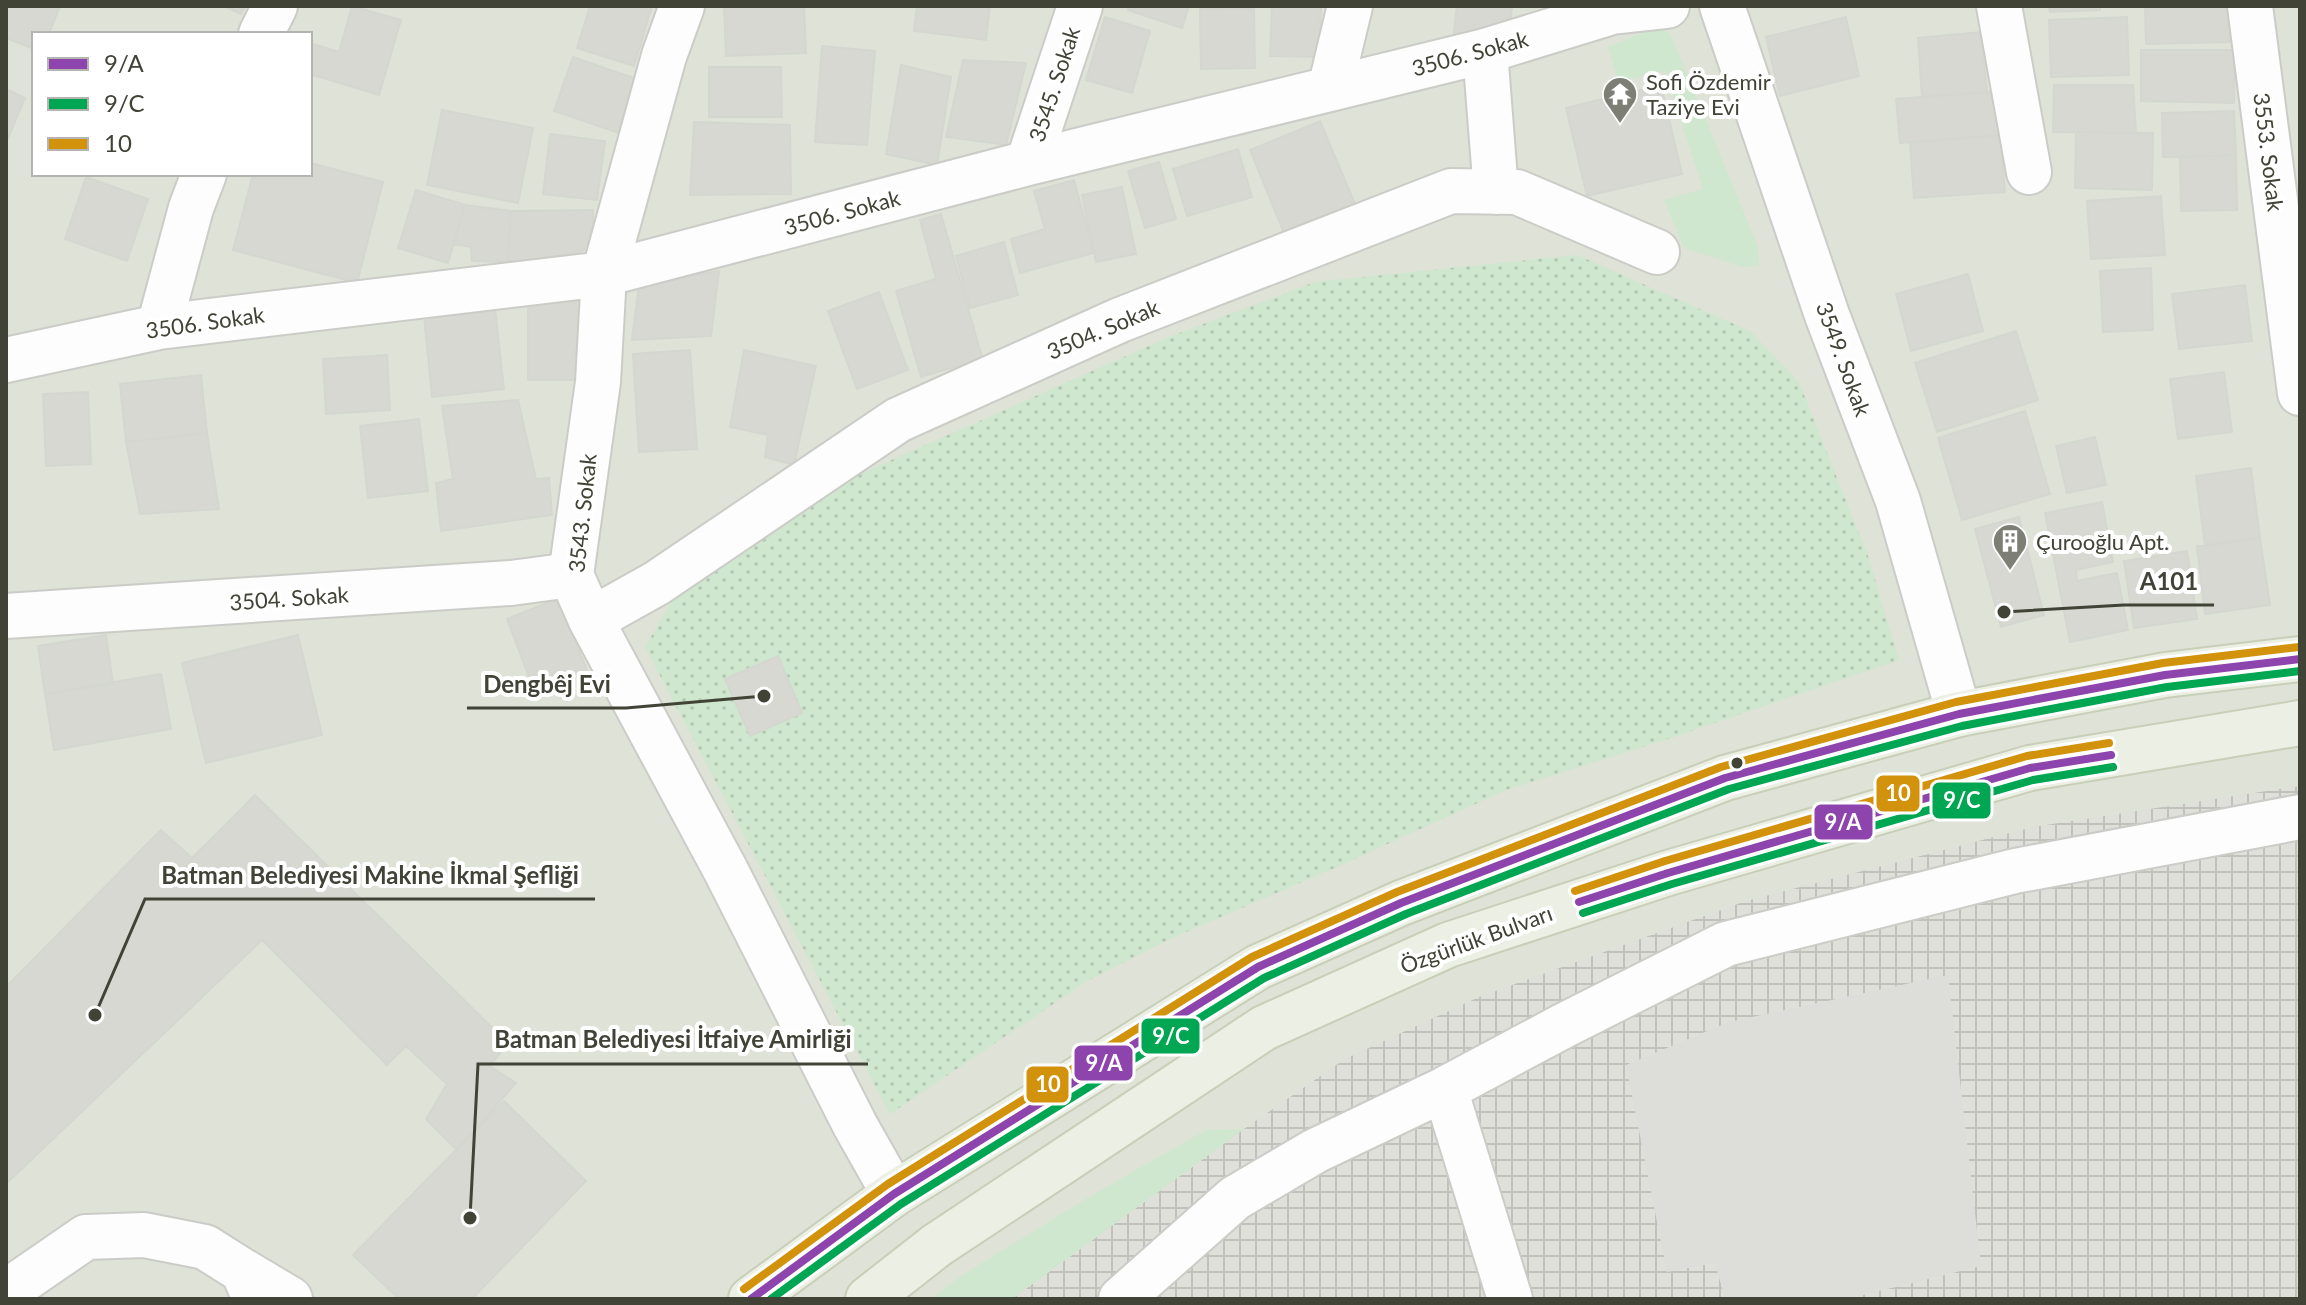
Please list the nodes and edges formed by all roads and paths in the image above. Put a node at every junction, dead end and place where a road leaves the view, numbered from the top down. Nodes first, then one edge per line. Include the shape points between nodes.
1 (275, 6) edge
2 (682, 6) edge
3 (1080, 6) edge
4 (1350, 6) edge
5 (1667, 6) edge
6 (1722, 6) edge
7 (1999, 6) edge
8 (2250, 6) edge
9 (262, 32) edge
10 (1485, 51) junction
11 (1330, 89) junction
12 (1028, 163) junction
13 (2029, 172) dead end
14 (203, 176) edge
15 (1496, 192) junction
16 (1657, 252) dead end
17 (604, 274) junction
18 (159, 327) junction
19 (6, 360) edge
20 (2300, 393) edge
21 (571, 575) junction
22 (6, 616) edge
23 (591, 620) junction
24 (2300, 659) edge
25 (1959, 714) junction
26 (2300, 723) edge
27 (2300, 817) edge
28 (1445, 1089) junction
29 (894, 1194) junction
30 (249, 1285) edge
31 (6, 1292) edge
32 (290, 1299) edge
33 (751, 1299) edge
34 (868, 1299) edge
35 (1121, 1299) edge
36 (1510, 1299) edge

1 - 9 street
2 - 17 street, 3543. Sokak
3 - 12 street, 3545. Sokak
4 - 11 street
5 - 10 street, 3506. Sokak via 1612,12
6 - 25 street, 3549. Sokak via 1827,315 1898,501
7 - 13 street
8 - 20 street, 3553. Sokak
10 - 11 street, 3506. Sokak
10 - 15 street
11 - 12 street, 3506. Sokak
12 - 17 street, 3506. Sokak
14 - 18 street
15 - 16 street, 3504. Sokak via 1517,192
15 - 23 street, 3504. Sokak via 1451,191 1120,320 898,420 657,583
17 - 18 street, 3506. Sokak
17 - 21 street, 3543. Sokak via 598,382
18 - 19 street, 3506. Sokak
21 - 22 street, 3504. Sokak
21 - 23 street, 3543. Sokak
23 - 29 street, 3543. Sokak
24 - 25 main road via 2165,675
25 - 29 main road via 1725,778 1401,903 1258,967
26 - 34 main road, Özgürlük Bulvarı via 2030,768 1668,873 1448,945 1264,1028 937,1245
27 - 28 street via 2015,871 1726,944
28 - 35 street via 1315,1151 1235,1198
28 - 36 street
29 - 33 main road
30 - 31 street via 205,1247 144,1235 86,1237
30 - 32 street

